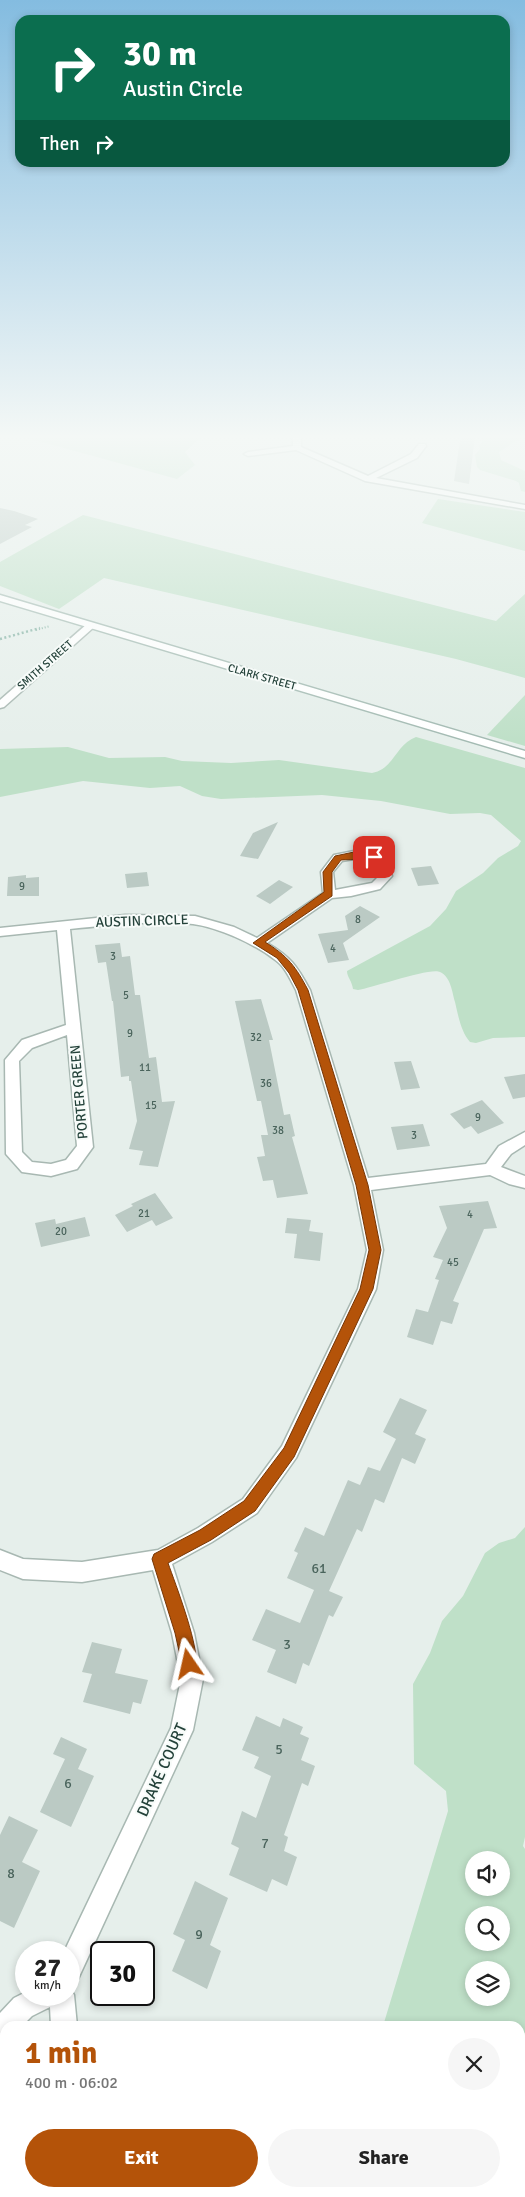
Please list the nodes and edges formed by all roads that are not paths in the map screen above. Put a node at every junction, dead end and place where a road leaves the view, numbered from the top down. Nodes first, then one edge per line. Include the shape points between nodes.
1 (0, 598) edge
2 (90, 626) junction
3 (0, 705) edge
4 (525, 755) edge
5 (329, 894) junction
6 (63, 925) junction
7 (0, 932) edge
8 (258, 943) junction
9 (73, 1028) junction
10 (525, 1138) edge
11 (491, 1169) junction
12 (525, 1182) edge
13 (362, 1185) junction
14 (160, 1559) junction
15 (0, 1560) edge
16 (80, 1947) edge
17 (25, 2006) edge
18 (62, 2006) edge
19 (10, 2021) edge
20 (64, 2021) edge

1 - 2 street, CLARK STREET
2 - 3 street, SMITH STREET
2 - 4 street, CLARK STREET
5 - 5 street via 376,886 386,876 383,867 374,857 354,855 338,858 328,872
5 - 8 street
6 - 7 street, AUSTIN CIRCLE
6 - 8 street, AUSTIN CIRCLE via 125,919 195,920
6 - 9 street, PORTER GREEN
8 - 13 street, AUSTIN CIRCLE via 280,956 294,971 303,990
9 - 9 street, PORTER GREEN via 84,1147 70,1165 52,1170 28,1168 14,1154 12,1060 27,1044
10 - 11 street via 505,1150
11 - 12 street
11 - 13 street
13 - 14 street, AUSTIN CIRCLE via 375,1250 367,1289 289,1452 250,1506
14 - 15 street, AUSTIN CIRCLE via 82,1572 23,1569
14 - 16 street, DRAKE COURT via 183,1633 192,1679 182,1730
17 - 19 street
18 - 20 street

